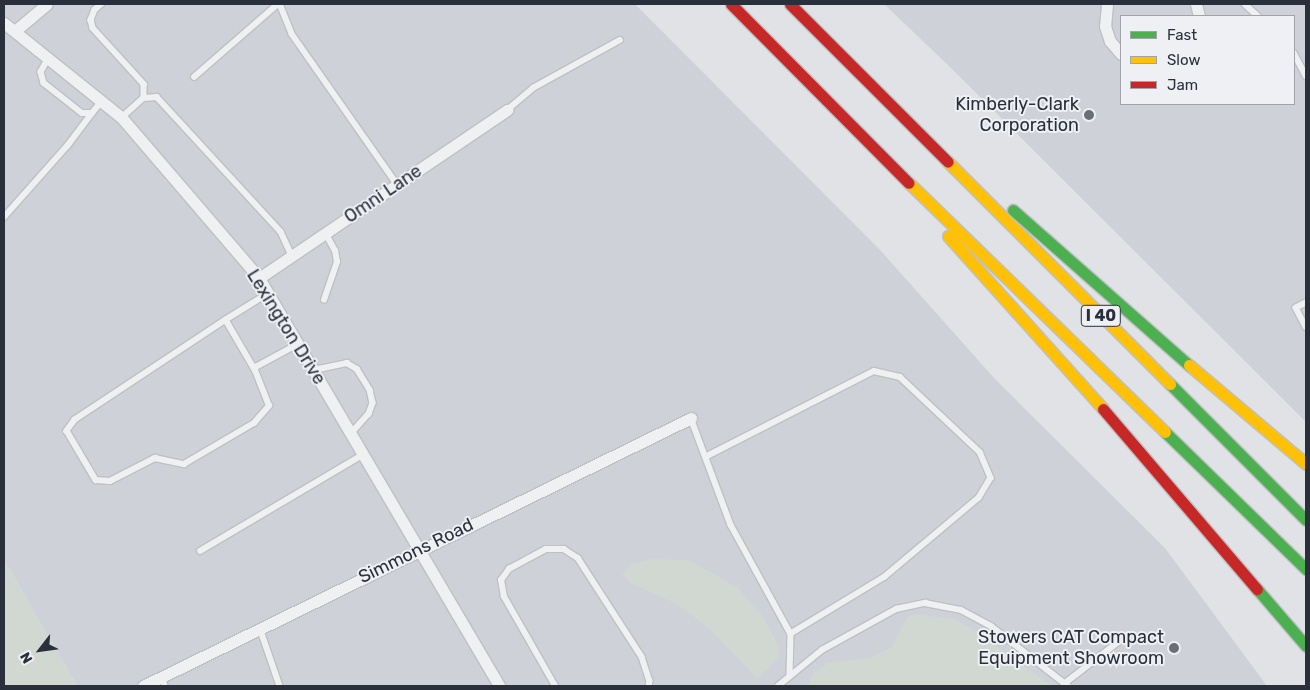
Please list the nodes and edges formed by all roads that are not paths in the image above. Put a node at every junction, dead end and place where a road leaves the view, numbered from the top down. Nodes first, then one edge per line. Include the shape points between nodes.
1 (47, 4) edge
2 (102, 4) edge
3 (279, 4) edge
4 (731, 4) edge
5 (790, 4) edge
6 (1107, 4) edge
7 (1245, 4) edge
8 (1257, 15) edge
9 (4, 23) edge
10 (16, 30) junction
11 (620, 40) dead end
12 (1120, 53) edge
13 (1295, 55) edge
14 (49, 58) junction
15 (1306, 76) edge
16 (194, 77) dead end
17 (144, 98) junction
18 (102, 101) junction
19 (507, 110) joint
20 (898, 111) junction
21 (92, 113) junction
22 (122, 118) junction
23 (897, 172) junction
24 (397, 184) junction
25 (4, 217) edge
26 (325, 234) junction
27 (292, 256) junction
28 (259, 278) junction
29 (268, 294) junction
30 (324, 300) dead end
31 (1306, 302) edge
32 (226, 320) junction
33 (1306, 327) edge
34 (298, 344) junction
35 (254, 368) junction
36 (314, 370) junction
37 (691, 418) joint
38 (352, 433) junction
39 (364, 454) junction
40 (708, 456) junction
41 (1306, 464) edge
42 (1306, 520) edge
43 (417, 550) junction
44 (200, 551) dead end
45 (1306, 569) edge
46 (260, 628) junction
47 (792, 634) junction
48 (1117, 643) dead end
49 (1306, 646) edge
50 (790, 675) junction
51 (163, 681) edge
52 (1066, 685) edge
53 (143, 686) edge
54 (280, 686) edge
55 (499, 686) edge
56 (555, 686) edge
57 (648, 686) edge
58 (778, 686) edge

1 - 10 street
2 - 17 lane via 91,20 93,28 144,84
3 - 16 lane
3 - 24 lane via 292,34
4 - 23 highway, I 40
5 - 20 highway, I 40
6 - 12 street via 1105,26 1110,41
7 - 8 lane
9 - 10 street, Lexington Drive
10 - 14 street, Lexington Drive
11 - 19 lane via 533,88
13 - 15 lane
14 - 18 street, Lexington Drive
14 - 21 lane via 42,72 44,83 82,113
17 - 22 lane
17 - 27 lane via 157,97 281,232
18 - 21 lane
18 - 22 street, Lexington Drive
19 - 24 street, Omni Lane
20 - 41 highway via 941,144 1084,275
20 - 42 highway, I 40
21 - 25 lane
22 - 28 street, Lexington Drive
23 - 45 highway, I 40
23 - 49 highway via 974,269 1046,342
24 - 26 street, Omni Lane
26 - 27 street, Omni Lane
26 - 30 lane via 335,250 337,262
27 - 28 street, Omni Lane
28 - 29 street, Lexington Drive
29 - 32 lane
29 - 34 street, Lexington Drive
31 - 33 lane via 1296,308
32 - 35 lane
32 - 35 lane via 75,420 67,432 96,480 110,481 155,458 184,464 254,423 269,406
34 - 35 lane
34 - 36 street, Lexington Drive
36 - 38 street, Lexington Drive
36 - 38 lane via 347,363 357,369 370,390 374,403
37 - 40 lane
37 - 43 street, Simmons Road
38 - 39 street, Lexington Drive
39 - 43 street, Lexington Drive
39 - 44 lane
40 - 47 lane via 731,525
40 - 47 lane via 874,371 900,377 980,452 991,478 979,498 885,577
43 - 46 street, Simmons Road
43 - 55 street, Lexington Drive
46 - 51 street, Simmons Road
46 - 54 lane
47 - 50 lane
48 - 52 lane
50 - 52 lane via 822,650 896,609 925,603 961,610 991,626
50 - 58 lane
51 - 53 street, Simmons Road
56 - 57 lane via 504,597 501,580 509,569 546,549 564,549 578,558 642,658 650,681

